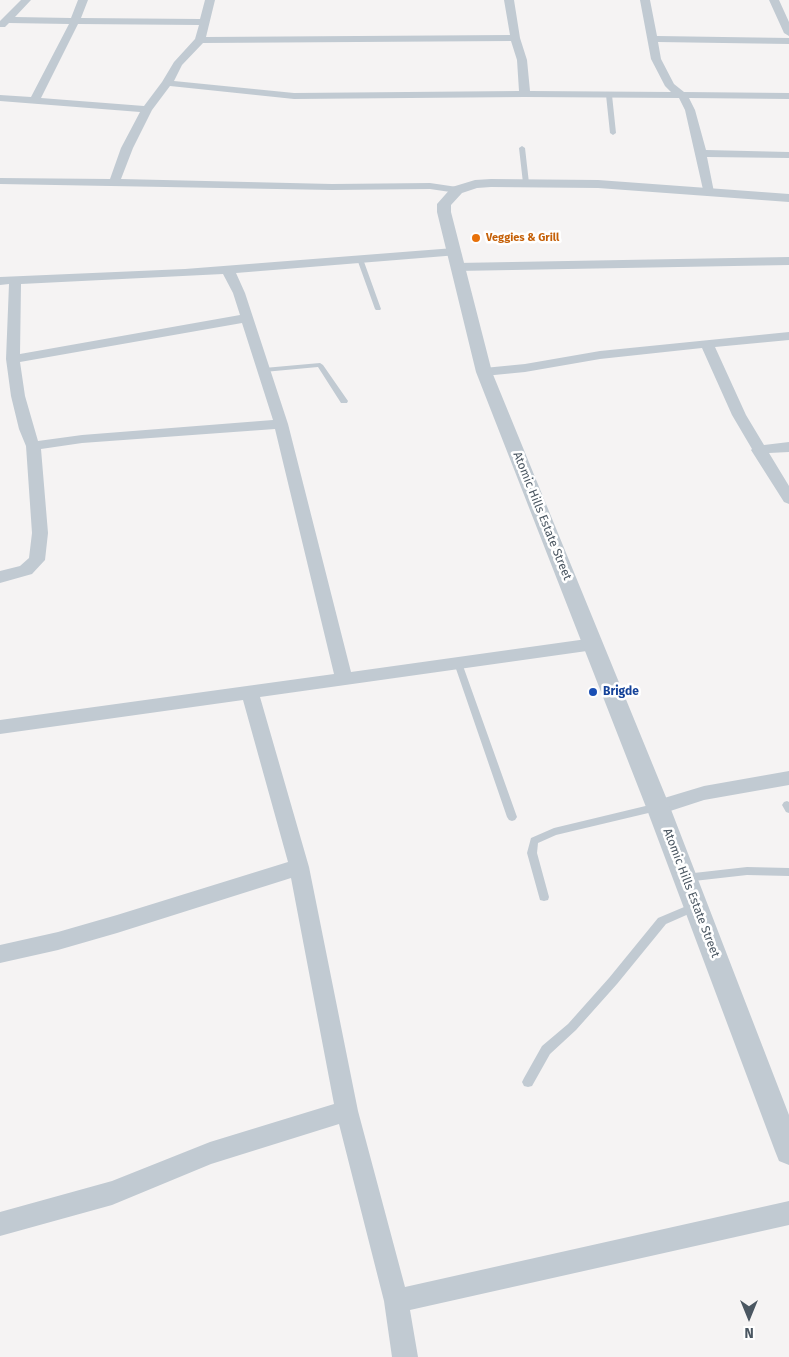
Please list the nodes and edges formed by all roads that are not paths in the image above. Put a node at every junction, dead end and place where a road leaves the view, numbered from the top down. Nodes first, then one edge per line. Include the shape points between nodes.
1 (26, 0) edge
2 (84, 0) edge
3 (210, 0) edge
4 (509, 0) edge
5 (645, 0) edge
6 (774, 0) edge
7 (75, 21) junction
8 (204, 22) junction
9 (3, 23) edge
10 (789, 34) edge
11 (515, 38) junction
12 (653, 38) junction
13 (200, 40) junction
14 (789, 41) edge
15 (167, 83) junction
16 (525, 94) junction
17 (609, 95) junction
18 (683, 96) junction
19 (789, 96) edge
20 (0, 98) edge
21 (34, 101) junction
22 (147, 109) junction
23 (613, 133) dead end
24 (522, 148) dead end
25 (701, 153) junction
26 (789, 154) edge
27 (0, 181) edge
28 (114, 182) junction
29 (526, 183) junction
30 (458, 190) junction
31 (708, 192) junction
32 (789, 198) edge
33 (360, 259) junction
34 (455, 259) junction
35 (789, 261) edge
36 (228, 270) junction
37 (7, 281) edge
38 (378, 309) dead end
39 (246, 318) junction
40 (789, 336) edge
41 (707, 345) junction
42 (13, 358) junction
43 (264, 370) junction
44 (484, 372) junction
45 (344, 401) dead end
46 (280, 424) junction
47 (34, 446) junction
48 (789, 447) edge
49 (758, 450) junction
50 (789, 499) edge
51 (0, 577) edge
52 (594, 644) junction
53 (458, 663) junction
54 (344, 680) junction
55 (250, 692) junction
56 (0, 727) edge
57 (789, 778) edge
58 (658, 807) junction
59 (512, 817) dead end
60 (299, 867) junction
61 (789, 872) edge
62 (685, 878) junction
63 (544, 897) dead end
64 (696, 906) junction
65 (0, 954) edge
66 (528, 1082) dead end
67 (347, 1111) junction
68 (789, 1151) edge
69 (789, 1214) edge
70 (0, 1224) edge
71 (396, 1300) junction
72 (405, 1357) edge

1 - 9 street
2 - 7 street
3 - 8 street
4 - 11 street
5 - 12 street
6 - 10 street
7 - 8 street
7 - 9 street
7 - 21 street
8 - 13 street
11 - 13 street
11 - 16 street via 522,60
12 - 14 street
12 - 18 street via 663,74 670,86
13 - 15 street via 178,64
15 - 16 street via 294,96
15 - 22 street
16 - 17 street
17 - 18 street
17 - 23 lane
18 - 19 street
18 - 25 street
20 - 21 street
21 - 22 street
22 - 28 street
24 - 29 lane
25 - 26 street
25 - 31 street
27 - 28 street
28 - 30 street via 430,186
29 - 30 street via 475,184
29 - 31 street via 598,184
30 - 34 street, Atomic Hills Estate Street via 444,204
31 - 32 street
33 - 34 street
33 - 36 street
33 - 38 lane
34 - 35 street
34 - 44 street, Atomic Hills Estate Street
36 - 37 street
36 - 39 street
37 - 42 street
39 - 42 street
39 - 43 street
40 - 41 street
41 - 44 street
41 - 49 street
42 - 47 street via 18,396
43 - 45 lane via 320,365
43 - 46 street
44 - 52 street, Atomic Hills Estate Street
46 - 47 street
46 - 54 street
47 - 51 street via 40,532 37,560 26,570
48 - 49 street
49 - 50 street
52 - 53 street
52 - 58 street, Atomic Hills Estate Street
53 - 54 street
53 - 59 lane
54 - 55 street
55 - 56 street
55 - 60 street
57 - 58 street via 704,794
58 - 62 street, Atomic Hills Estate Street
58 - 63 lane via 554,832 534,841 532,853
60 - 65 street via 118,924
60 - 67 street
61 - 62 lane via 747,871
62 - 64 street, Atomic Hills Estate Street
64 - 66 lane via 662,921 572,1027 546,1050
64 - 68 street, Atomic Hills Estate Street
67 - 70 street via 210,1153 112,1193
67 - 71 street
69 - 71 street
71 - 72 street

